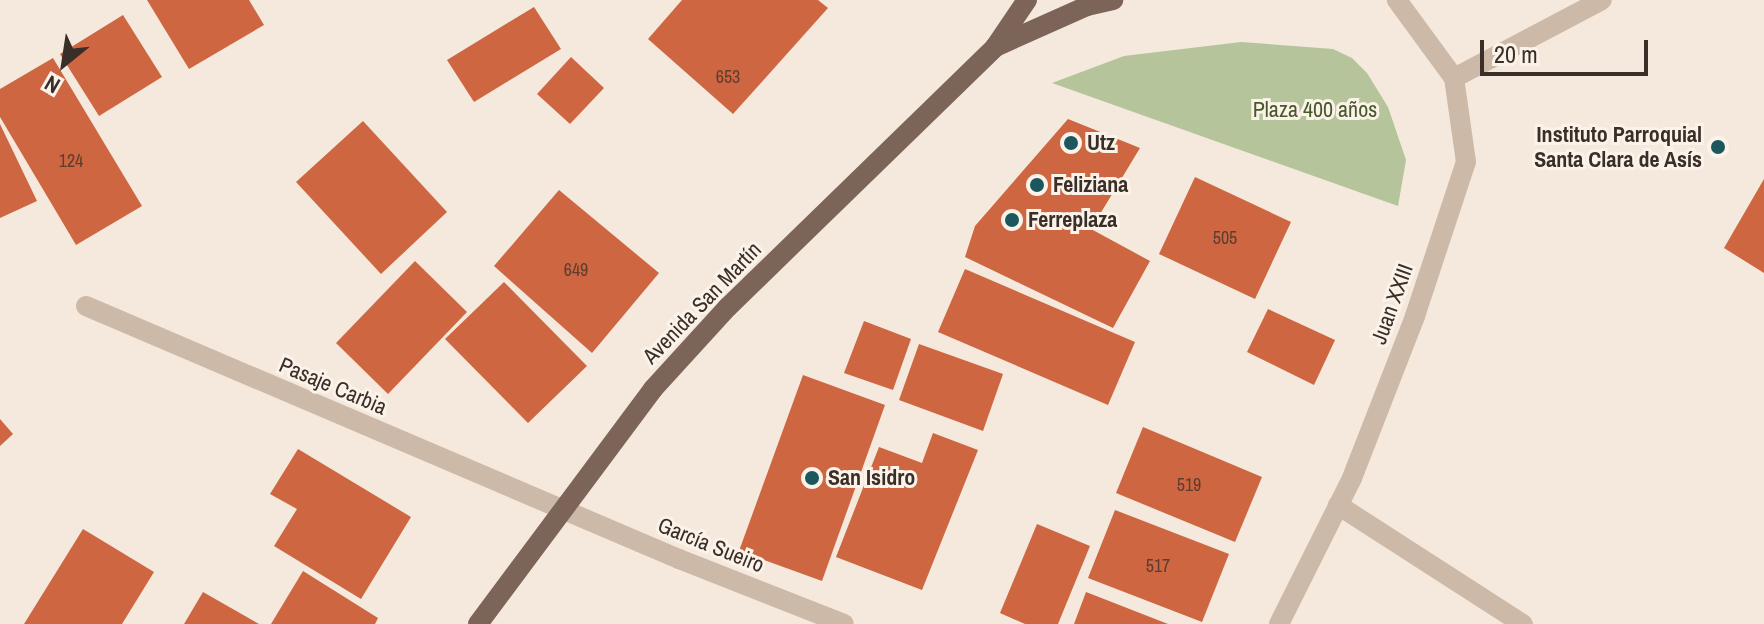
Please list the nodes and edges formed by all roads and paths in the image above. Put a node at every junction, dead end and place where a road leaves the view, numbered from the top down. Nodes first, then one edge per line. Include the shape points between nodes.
1 (1027, 0) edge
2 (1113, 0) edge
3 (1397, 0) edge
4 (1602, 0) edge
5 (995, 47) junction
6 (1454, 78) junction
7 (86, 306) dead end
8 (1338, 505) junction
9 (561, 509) junction
10 (478, 624) edge
11 (844, 624) edge
12 (1279, 624) edge
13 (1523, 624) edge

1 - 5 main road, Avenida San Martín
2 - 5 main road, Avenida San Martín via 1087,6
3 - 6 street, Juan XXIII
4 - 6 street
5 - 9 main road, Avenida San Martín via 728,307 653,389
6 - 8 street, Juan XXIII via 1466,162 1415,316
7 - 9 street, Pasaje Carbia
8 - 12 street, Juan XXIII
8 - 13 street
9 - 10 main road, Avenida San Martín
9 - 11 street, García Sueiro

